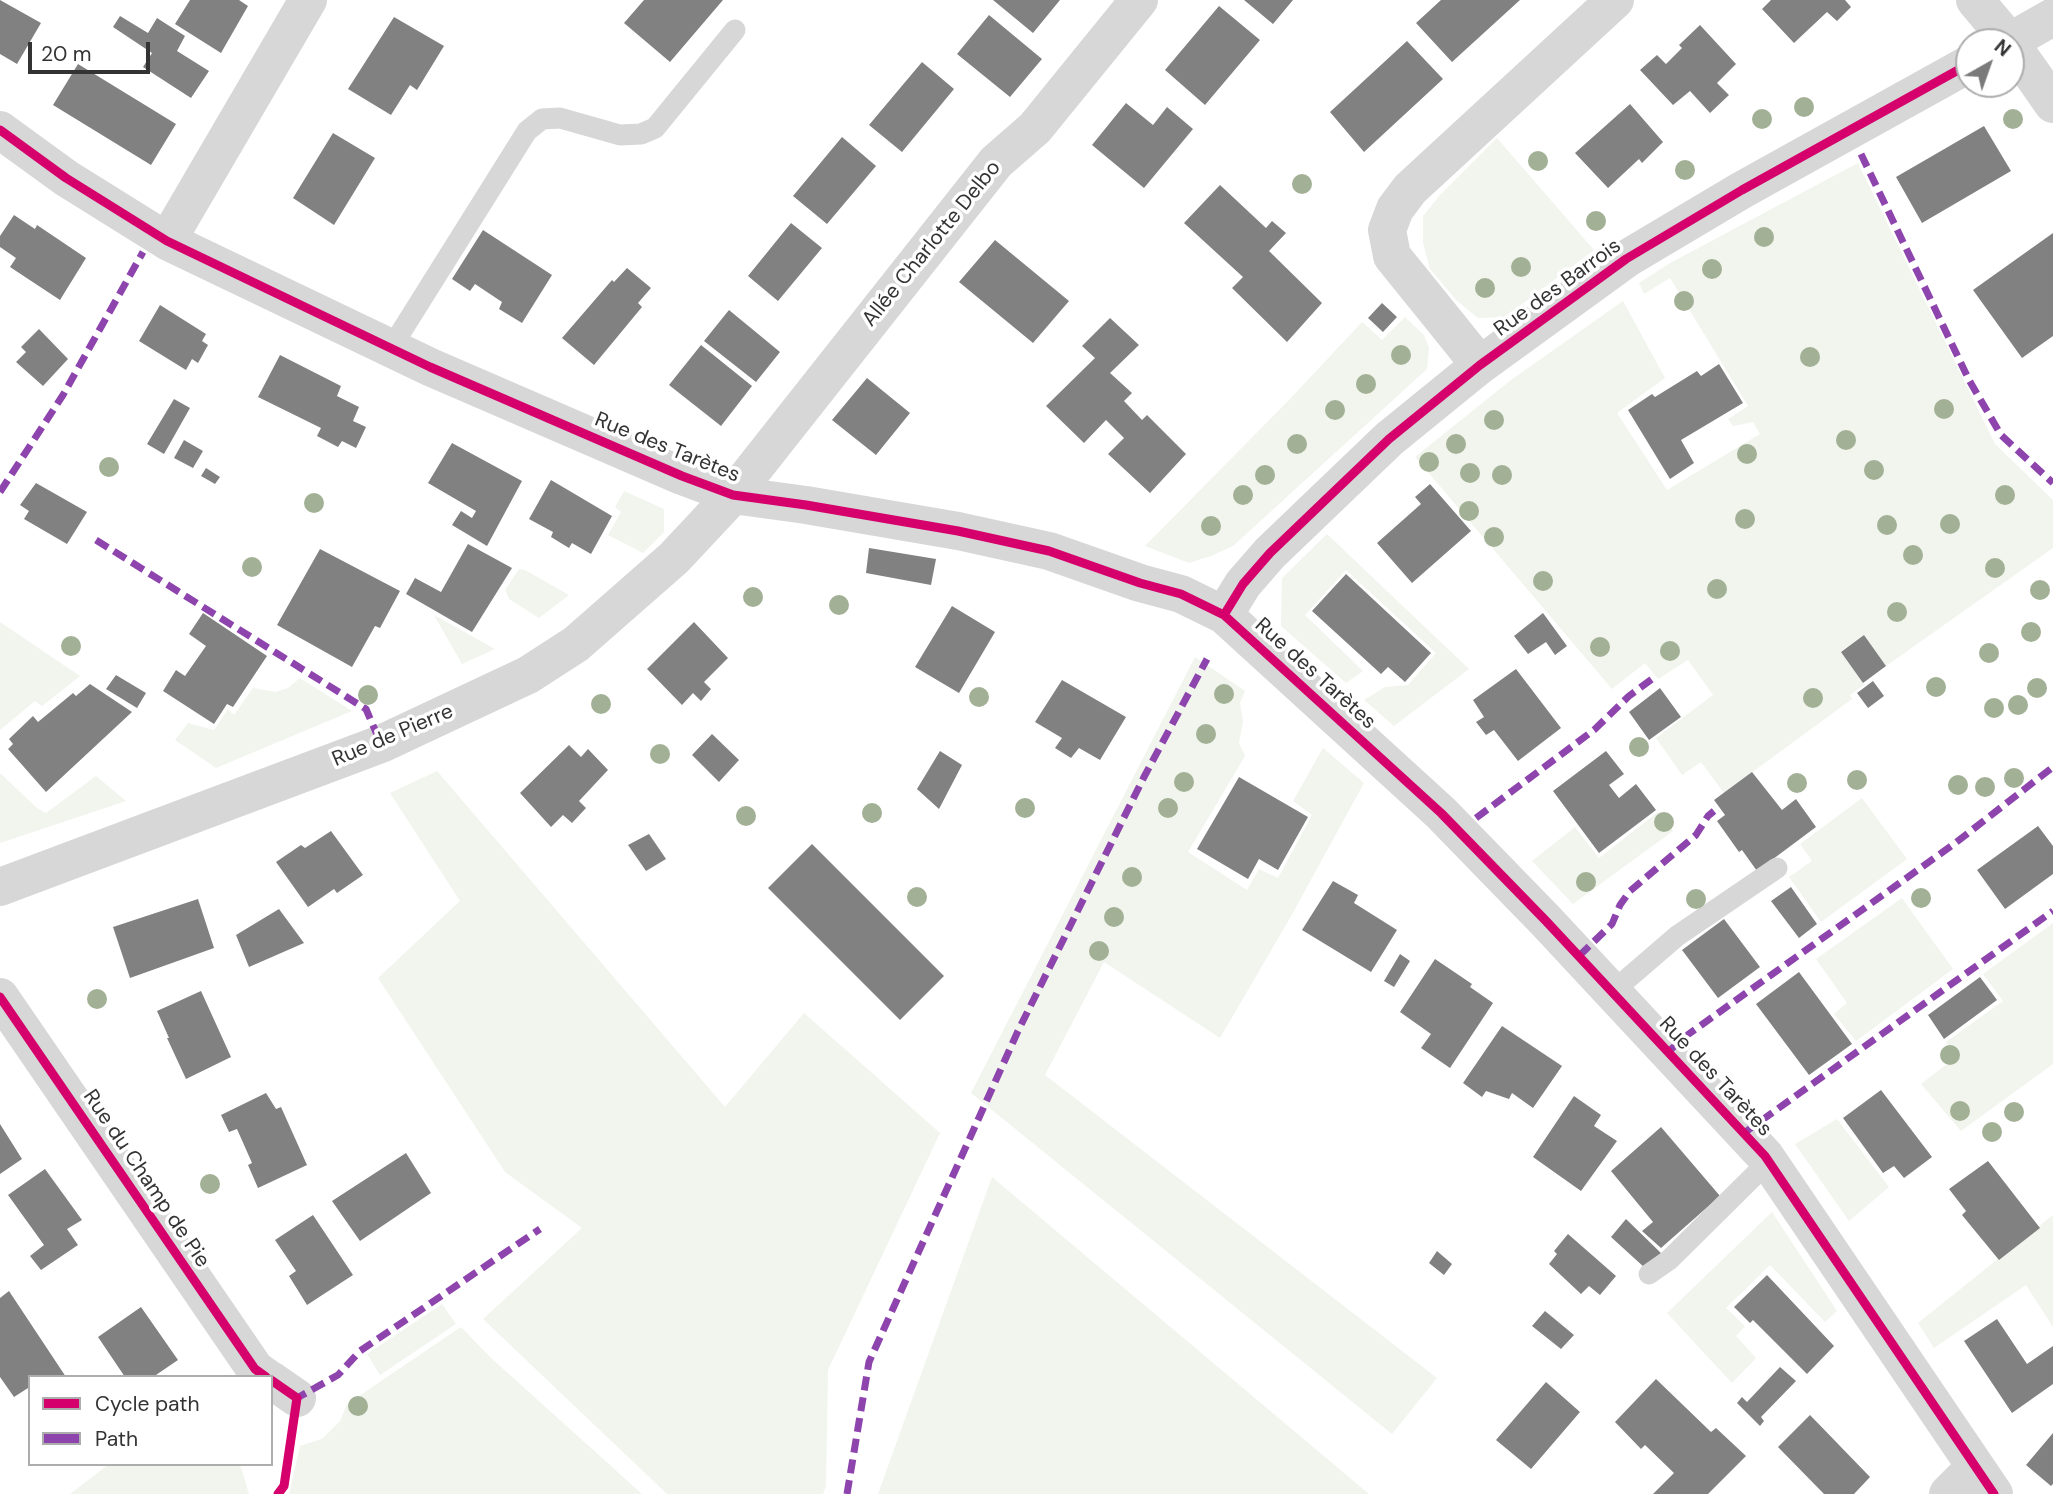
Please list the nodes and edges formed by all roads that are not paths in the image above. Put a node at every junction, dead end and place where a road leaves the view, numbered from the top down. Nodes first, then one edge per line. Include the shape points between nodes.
1 (308, 0) edge
2 (1139, 0) edge
3 (1615, 0) edge
4 (1975, 0) edge
5 (2053, 17) edge
6 (1998, 28) edge
7 (735, 30) dead end
8 (2025, 33) edge
9 (2025, 64) edge
10 (1955, 72) edge
11 (2053, 104) edge
12 (0, 130) edge
13 (167, 241) junction
14 (391, 348) junction
15 (1480, 365) junction
16 (733, 495) junction
17 (1224, 615) junction
18 (1777, 868) dead end
19 (0, 887) edge
20 (1612, 992) junction
21 (0, 997) edge
22 (1769, 1161) junction
23 (1649, 1274) dead end
24 (263, 1375) edge
25 (1972, 1485) edge

1 - 13 street
2 - 16 street, Allée Charlotte Delbo via 1035,128 996,162
3 - 15 street via 1410,189 1387,230 1392,256
4 - 6 street
5 - 8 street
7 - 14 lane via 655,128 621,135 560,118 542,119 527,131
9 - 11 street
10 - 15 street, Rue des Barrois via 1626,259
12 - 13 street, Rue des Tarètes
13 - 14 street, Rue des Tarètes
14 - 16 street, Rue des Tarètes
15 - 17 street, Rue des Barrois via 1389,439 1278,545 1243,584
16 - 17 street, Rue des Tarètes via 958,530 1049,551 1181,594
16 - 19 street, Rue de Pierre via 674,558 586,636 528,675 381,744
17 - 20 street, Rue des Tarètes via 1441,813
18 - 20 lane via 1677,936
20 - 22 street, Rue des Tarètes
21 - 24 street, Rue du Champ de Pie
22 - 23 lane via 1669,1260
22 - 25 street, Rue des Tarètes

